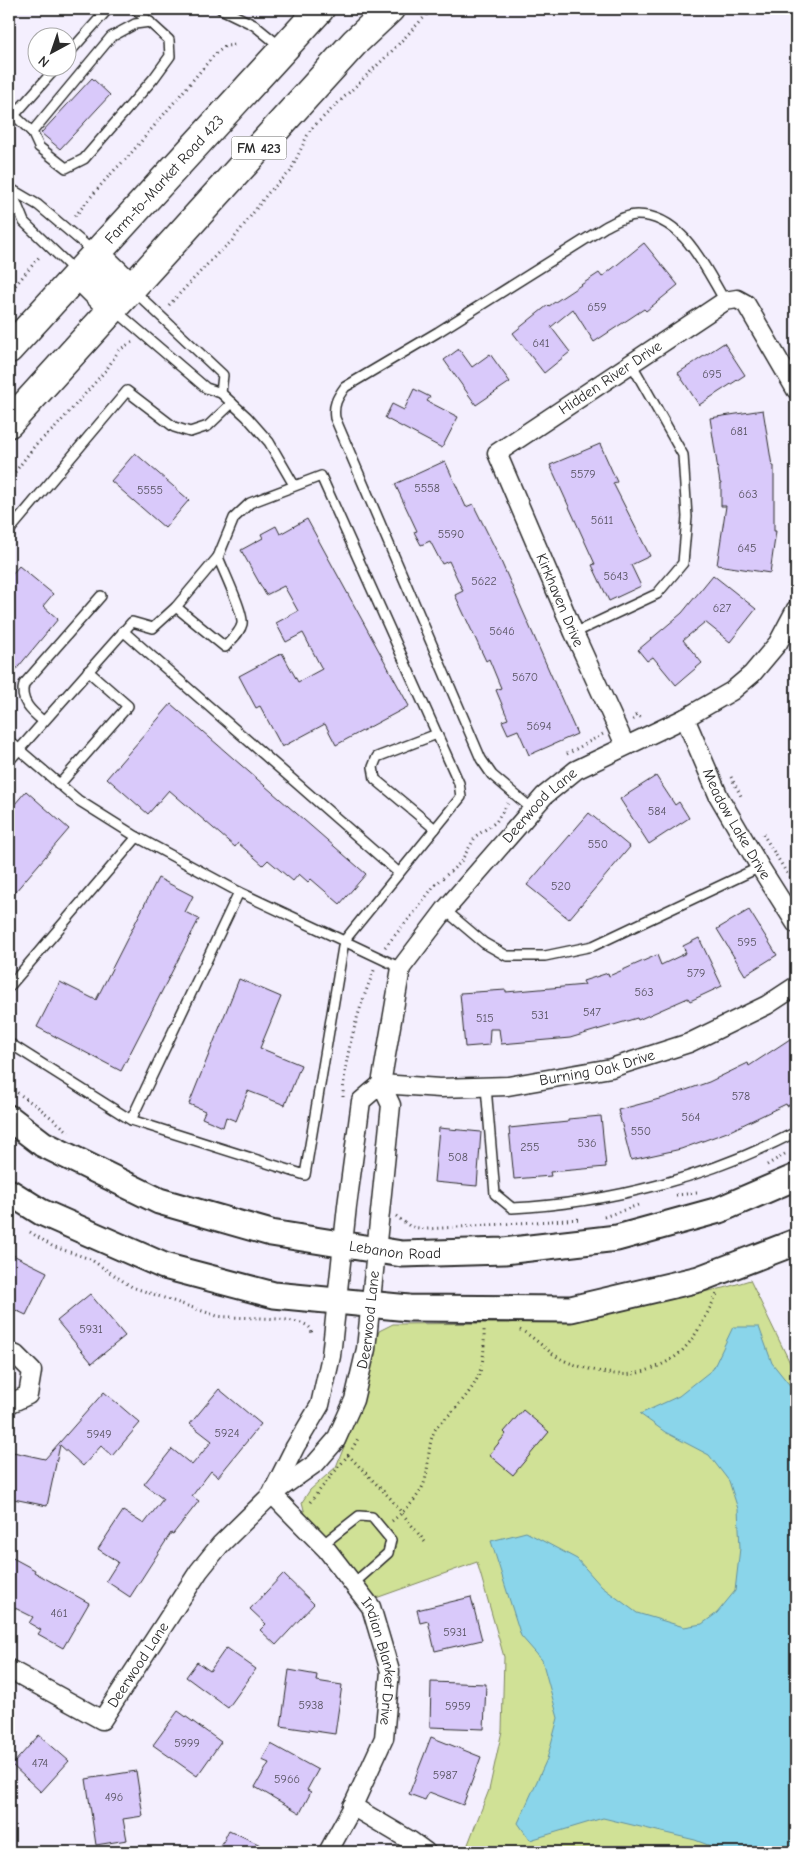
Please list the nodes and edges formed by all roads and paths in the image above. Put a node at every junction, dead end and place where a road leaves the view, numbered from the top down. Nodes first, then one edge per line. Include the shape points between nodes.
1 (108, 9) edge
2 (135, 9) edge
3 (221, 9) edge
4 (320, 9) edge
5 (390, 9) edge
6 (432, 9) edge
7 (150, 22) junction
8 (78, 43) edge
9 (236, 45) dead end
10 (283, 48) junction
11 (47, 78) edge
12 (11, 118) edge
13 (32, 132) junction
14 (10, 189) edge
15 (75, 216) dead end
16 (40, 256) dead end
17 (87, 264) junction
18 (9, 293) edge
19 (122, 299) junction
20 (725, 301) junction
21 (169, 305) dead end
22 (135, 340) dead end
23 (9, 349) edge
24 (632, 363) junction
25 (796, 390) edge
26 (221, 394) junction
27 (232, 403) junction
28 (9, 423) edge
29 (496, 453) joint
30 (9, 480) edge
31 (294, 485) junction
32 (9, 531) edge
33 (218, 557) junction
34 (101, 596) dead end
35 (176, 607) junction
36 (796, 610) edge
37 (123, 631) junction
38 (574, 633) junction
39 (88, 671) junction
40 (685, 718) junction
41 (43, 721) junction
42 (436, 734) junction
43 (9, 741) edge
44 (625, 745) junction
45 (19, 749) junction
46 (9, 760) edge
47 (727, 768) dead end
48 (59, 784) junction
49 (744, 802) dead end
50 (532, 809) junction
51 (758, 826) dead end
52 (435, 830) junction
53 (137, 837) junction
54 (760, 867) junction
55 (399, 873) junction
56 (792, 881) dead end
57 (239, 892) junction
58 (445, 910) junction
59 (796, 924) edge
60 (344, 941) junction
61 (401, 968) junction
62 (796, 986) edge
63 (9, 987) edge
64 (9, 1042) edge
65 (381, 1084) junction
66 (486, 1087) junction
67 (9, 1088) edge
68 (9, 1118) edge
69 (132, 1120) junction
70 (796, 1132) edge
71 (72, 1134) dead end
72 (796, 1177) edge
73 (9, 1192) edge
74 (796, 1242) edge
75 (343, 1244) junction
76 (377, 1250) junction
77 (718, 1292) dead end
78 (337, 1301) junction
79 (370, 1304) junction
80 (475, 1327) dead end
81 (484, 1328) junction
82 (492, 1328) dead end
83 (516, 1328) dead end
84 (9, 1352) edge
85 (9, 1404) edge
86 (348, 1455) dead end
87 (272, 1494) junction
88 (402, 1513) junction
89 (382, 1529) junction
90 (425, 1542) dead end
91 (322, 1545) junction
92 (353, 1584) junction
93 (9, 1669) edge
94 (352, 1806) junction
95 (328, 1852) edge
96 (426, 1852) edge

1 - 8 lane
2 - 7 lane
3 - 10 lane via 254,25
4 - 10 main road, Farm-to-Market Road 423 / FM 423
5 - 19 main road, FM 423 via 355,42
6 - 21 path via 310,130 290,172 268,193 232,241
7 - 13 lane via 135,24 111,37
7 - 13 lane via 169,40 170,56 84,160 66,168 39,148
9 - 15 path via 226,46 215,54
10 - 17 main road, Farm-to-Market Road 423 / FM 423
11 - 12 lane
12 - 13 lane
14 - 17 lane via 38,205
14 - 17 lane via 24,222
16 - 18 path
17 - 19 main road
17 - 23 main road, Farm-to-Market Road 423 / FM 423
19 - 26 lane via 206,388
19 - 26 lane via 223,375
19 - 28 main road, FM 423
20 - 24 street, Hidden River Drive
20 - 25 street via 737,299 746,304
20 - 50 lane via 684,236 655,218 637,215 621,218 345,387 338,397 334,408 339,427 481,759 492,775
22 - 30 path via 119,350 107,369 55,428 36,444
24 - 29 street, Hidden River Drive
24 - 38 lane via 684,455 687,516 683,563 657,594
26 - 27 lane
27 - 31 lane via 269,442
27 - 32 lane via 208,426 190,432 174,427 127,391
29 - 38 street, Kirkhaven Drive
31 - 33 lane via 250,503 234,518
31 - 42 lane via 321,476
33 - 35 lane
33 - 35 lane via 240,612 242,623 239,631 225,647
34 - 41 lane via 24,684 22,694 25,703
35 - 37 lane via 153,628 132,622
36 - 40 street, Deerwood Lane via 778,643 752,674 732,691
37 - 39 lane
37 - 55 lane
38 - 44 street, Kirkhaven Drive
39 - 41 lane
39 - 48 lane via 128,706
40 - 44 street, Deerwood Lane
40 - 54 street, Meadow Lake Drive via 719,797
41 - 45 lane
42 - 52 lane via 459,783 461,798
42 - 52 lane via 377,757 373,767 375,779
43 - 45 lane
44 - 50 street, Deerwood Lane via 576,770
45 - 46 lane
45 - 48 lane
47 - 49 path
48 - 53 lane via 78,800
50 - 58 street, Deerwood Lane
51 - 56 path
52 - 55 lane
53 - 57 lane
53 - 63 lane
54 - 58 lane via 593,946 545,956 507,956 484,944
54 - 59 street, Meadow Lake Drive
55 - 60 lane
57 - 60 lane
57 - 69 lane
58 - 61 street, Deerwood Lane
60 - 61 lane
60 - 69 lane via 306,1175
61 - 65 street, Deerwood Lane
62 - 66 street, Burning Oak Drive via 767,1005 689,1043 611,1068
64 - 69 lane
65 - 66 street, Burning Oak Drive
65 - 75 street, Deerwood Lane via 361,1101
65 - 76 street, Deerwood Lane via 391,1105
66 - 70 lane via 496,1194 512,1208 551,1206 669,1182 729,1163
67 - 71 path
68 - 75 main road, Lebanon Road via 43,1144 159,1201 271,1233
72 - 76 main road, Lebanon Road via 719,1210 617,1238 504,1251 402,1254
73 - 78 main road via 41,1212 164,1266 274,1295
74 - 79 main road via 699,1279 571,1309 409,1308
75 - 76 main road, Lebanon Road
75 - 78 street, Deerwood Lane
76 - 79 street, Deerwood Lane
77 - 83 path via 703,1323 679,1353 661,1364 631,1374 580,1366 560,1358
78 - 79 main road
78 - 87 street, Deerwood Lane via 331,1356 320,1405
79 - 87 street, Deerwood Lane via 366,1349 354,1400 336,1440 316,1463
80 - 81 path
81 - 82 path
81 - 88 path via 484,1353 477,1382 433,1432 426,1478
84 - 85 street via 32,1371 28,1395
86 - 88 path
87 - 91 street, Indian Blanket Drive
87 - 93 street, Deerwood Lane via 199,1571 102,1720
88 - 89 path
88 - 90 path
89 - 91 lane via 372,1518 359,1516
89 - 92 lane via 391,1540 388,1553
91 - 92 street, Indian Blanket Drive
92 - 94 street, Indian Blanket Drive via 371,1607 390,1671 384,1738
94 - 95 street, Indian Blanket Drive
94 - 96 street

